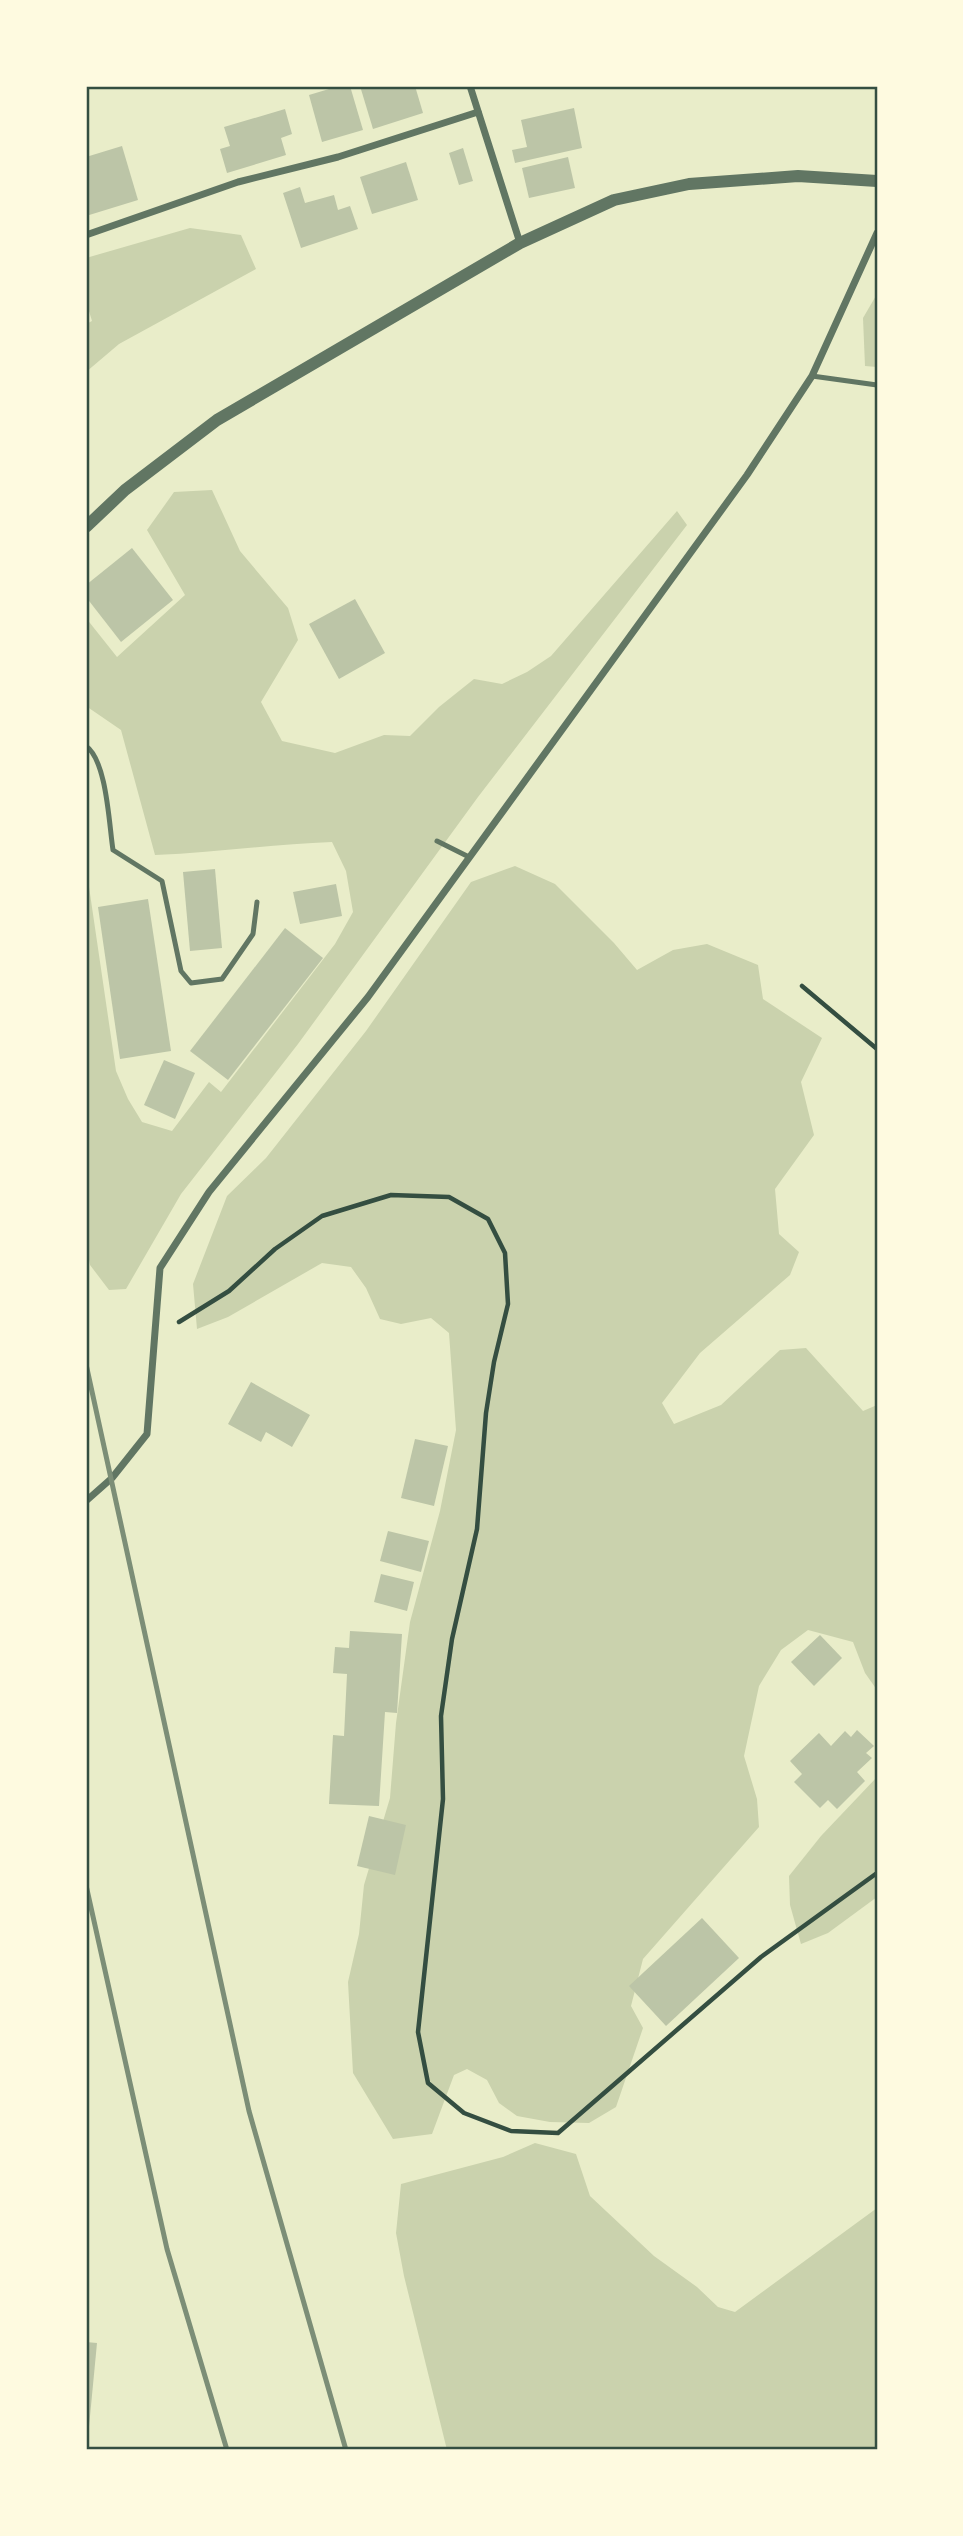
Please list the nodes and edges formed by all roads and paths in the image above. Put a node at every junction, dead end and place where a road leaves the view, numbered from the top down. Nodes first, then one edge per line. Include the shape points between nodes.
1 (470, 86) edge
2 (478, 112) junction
3 (877, 181) edge
4 (877, 233) edge
5 (86, 235) edge
6 (520, 243) junction
7 (812, 376) junction
8 (877, 385) edge
9 (86, 527) edge
10 (86, 746) edge
11 (437, 841) dead end
12 (469, 857) junction
13 (257, 902) dead end
14 (803, 986) dead end
15 (877, 1049) edge
16 (176, 1323) dead end
17 (86, 1501) edge
18 (877, 1873) edge

1 - 2 street
2 - 5 street via 238,183
2 - 6 street
3 - 6 street via 798,176 689,184 614,201
4 - 7 street
6 - 9 street via 218,420 124,490
7 - 8 lane
7 - 12 street via 747,475
10 - 13 lane via 102,775 113,850 162,881 181,971 191,983 222,979 253,934
11 - 12 lane
12 - 17 street via 368,997 209,1192 160,1268 148,1434
14 - 15 path
16 - 18 path via 229,1291 275,1249 322,1216 391,1195 449,1197 488,1219 505,1253 508,1304 486,1413 477,1529 452,1639 441,1716 443,1799 418,2032 428,2083 464,2113 511,2131 558,2133 761,1957

